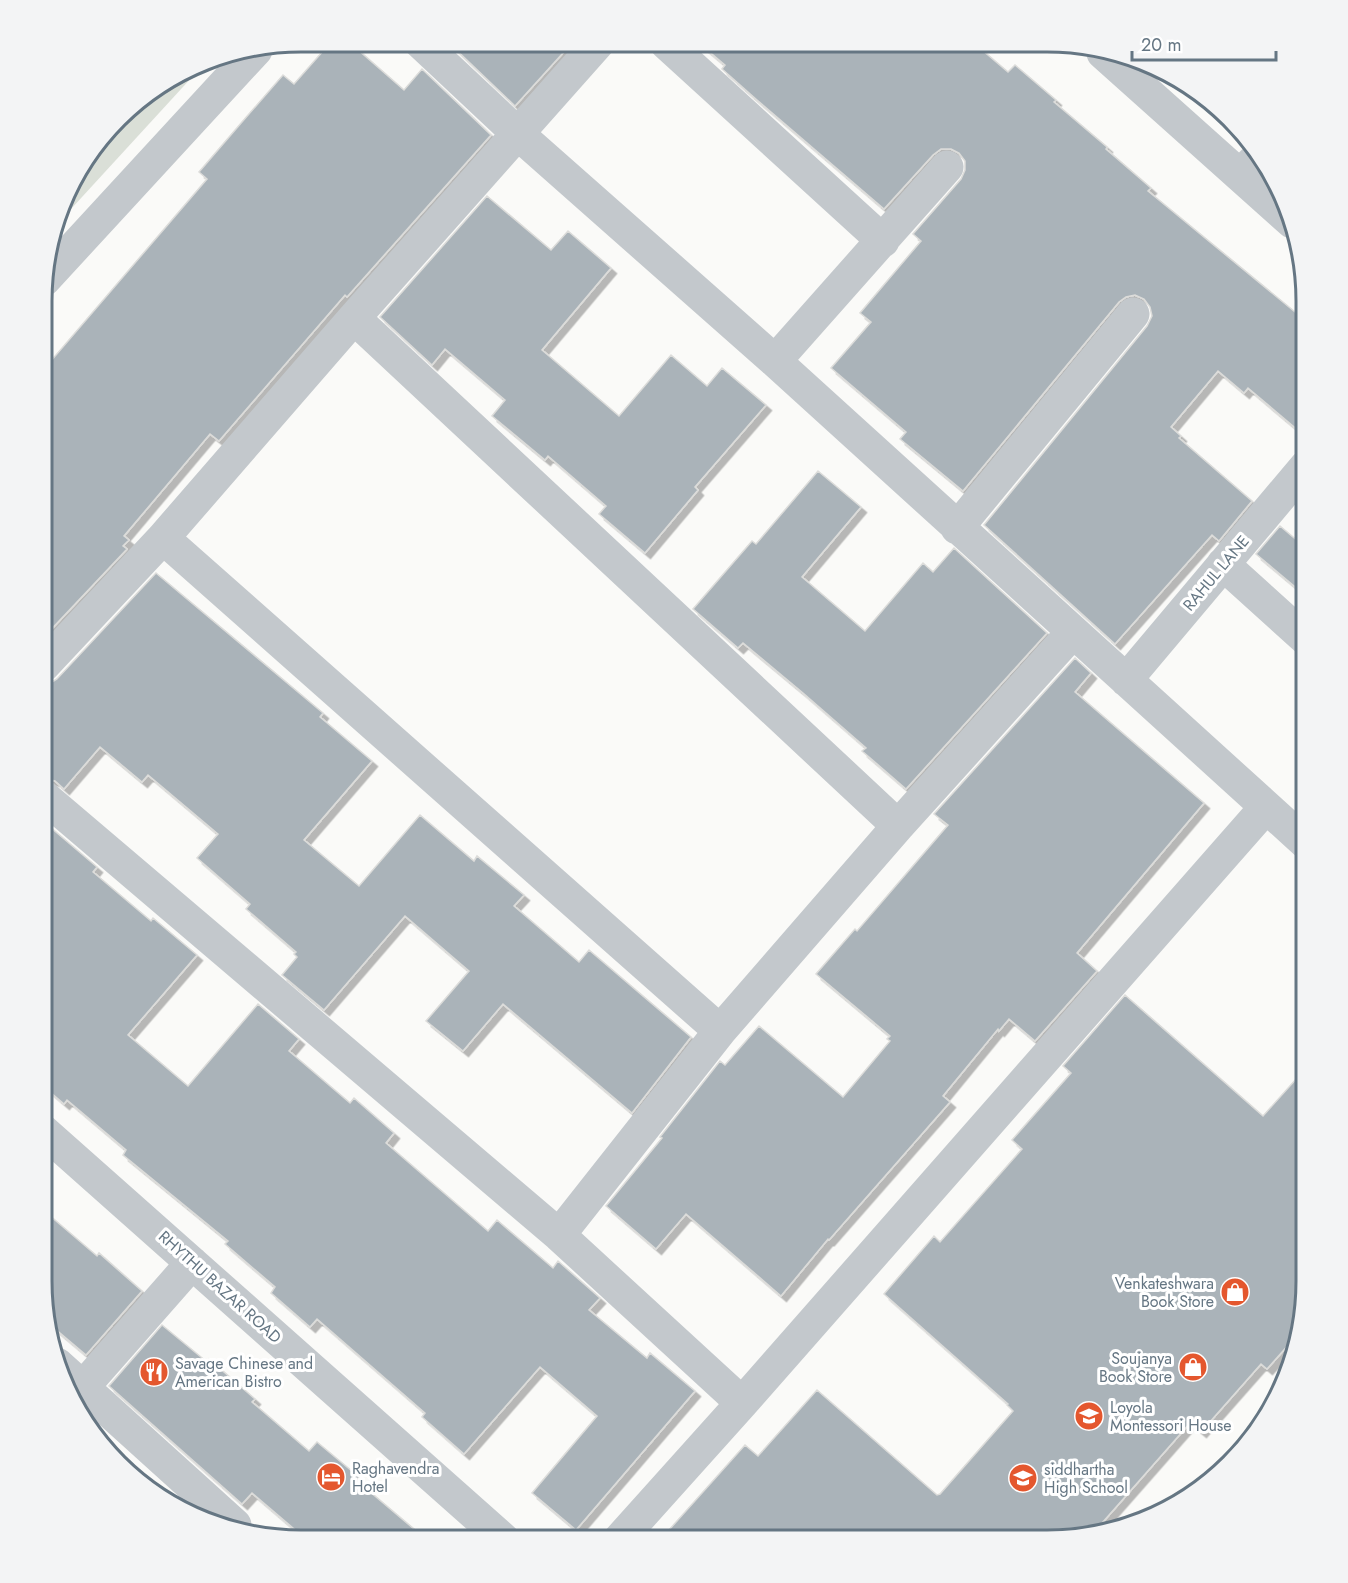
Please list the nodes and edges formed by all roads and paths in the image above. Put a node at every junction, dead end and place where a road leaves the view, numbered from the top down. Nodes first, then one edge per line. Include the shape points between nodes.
1 (431, 52) edge
2 (590, 52) edge
3 (676, 52) edge
4 (247, 58) edge
5 (1115, 62) edge
6 (518, 132) junction
7 (1249, 166) edge
8 (947, 167) dead end
9 (1273, 197) edge
10 (883, 241) junction
11 (55, 268) edge
12 (1133, 314) dead end
13 (354, 318) junction
14 (775, 361) junction
15 (1296, 478) edge
16 (957, 528) junction
17 (163, 538) junction
18 (1223, 564) junction
19 (1296, 630) edge
20 (1073, 632) junction
21 (52, 656) edge
22 (1126, 680) junction
23 (52, 804) edge
24 (1266, 807) junction
25 (898, 826) junction
26 (1296, 834) edge
27 (720, 1031) junction
28 (52, 1139) edge
29 (559, 1235) junction
30 (192, 1263) junction
31 (71, 1377) edge
32 (83, 1388) junction
33 (742, 1403) junction
34 (227, 1519) edge
35 (493, 1530) edge
36 (628, 1530) edge

1 - 6 street
2 - 6 street
3 - 10 street
4 - 11 street
5 - 7 street
6 - 13 street
6 - 14 street
7 - 9 street
8 - 10 street
10 - 14 street
12 - 16 street
13 - 17 street
13 - 25 street
14 - 16 street
15 - 18 street, RAHUL LANE
16 - 20 street
17 - 21 street
17 - 27 street
18 - 19 street
18 - 22 street, RAHUL LANE
20 - 22 street
20 - 25 street
22 - 24 street
23 - 29 street
24 - 26 street
24 - 33 street
25 - 27 street
27 - 29 street
28 - 30 street, RHYTHU BAZAR ROAD
29 - 33 street
30 - 32 street
30 - 35 street, RHYTHU BAZAR ROAD
31 - 32 street
32 - 34 street
33 - 36 street

